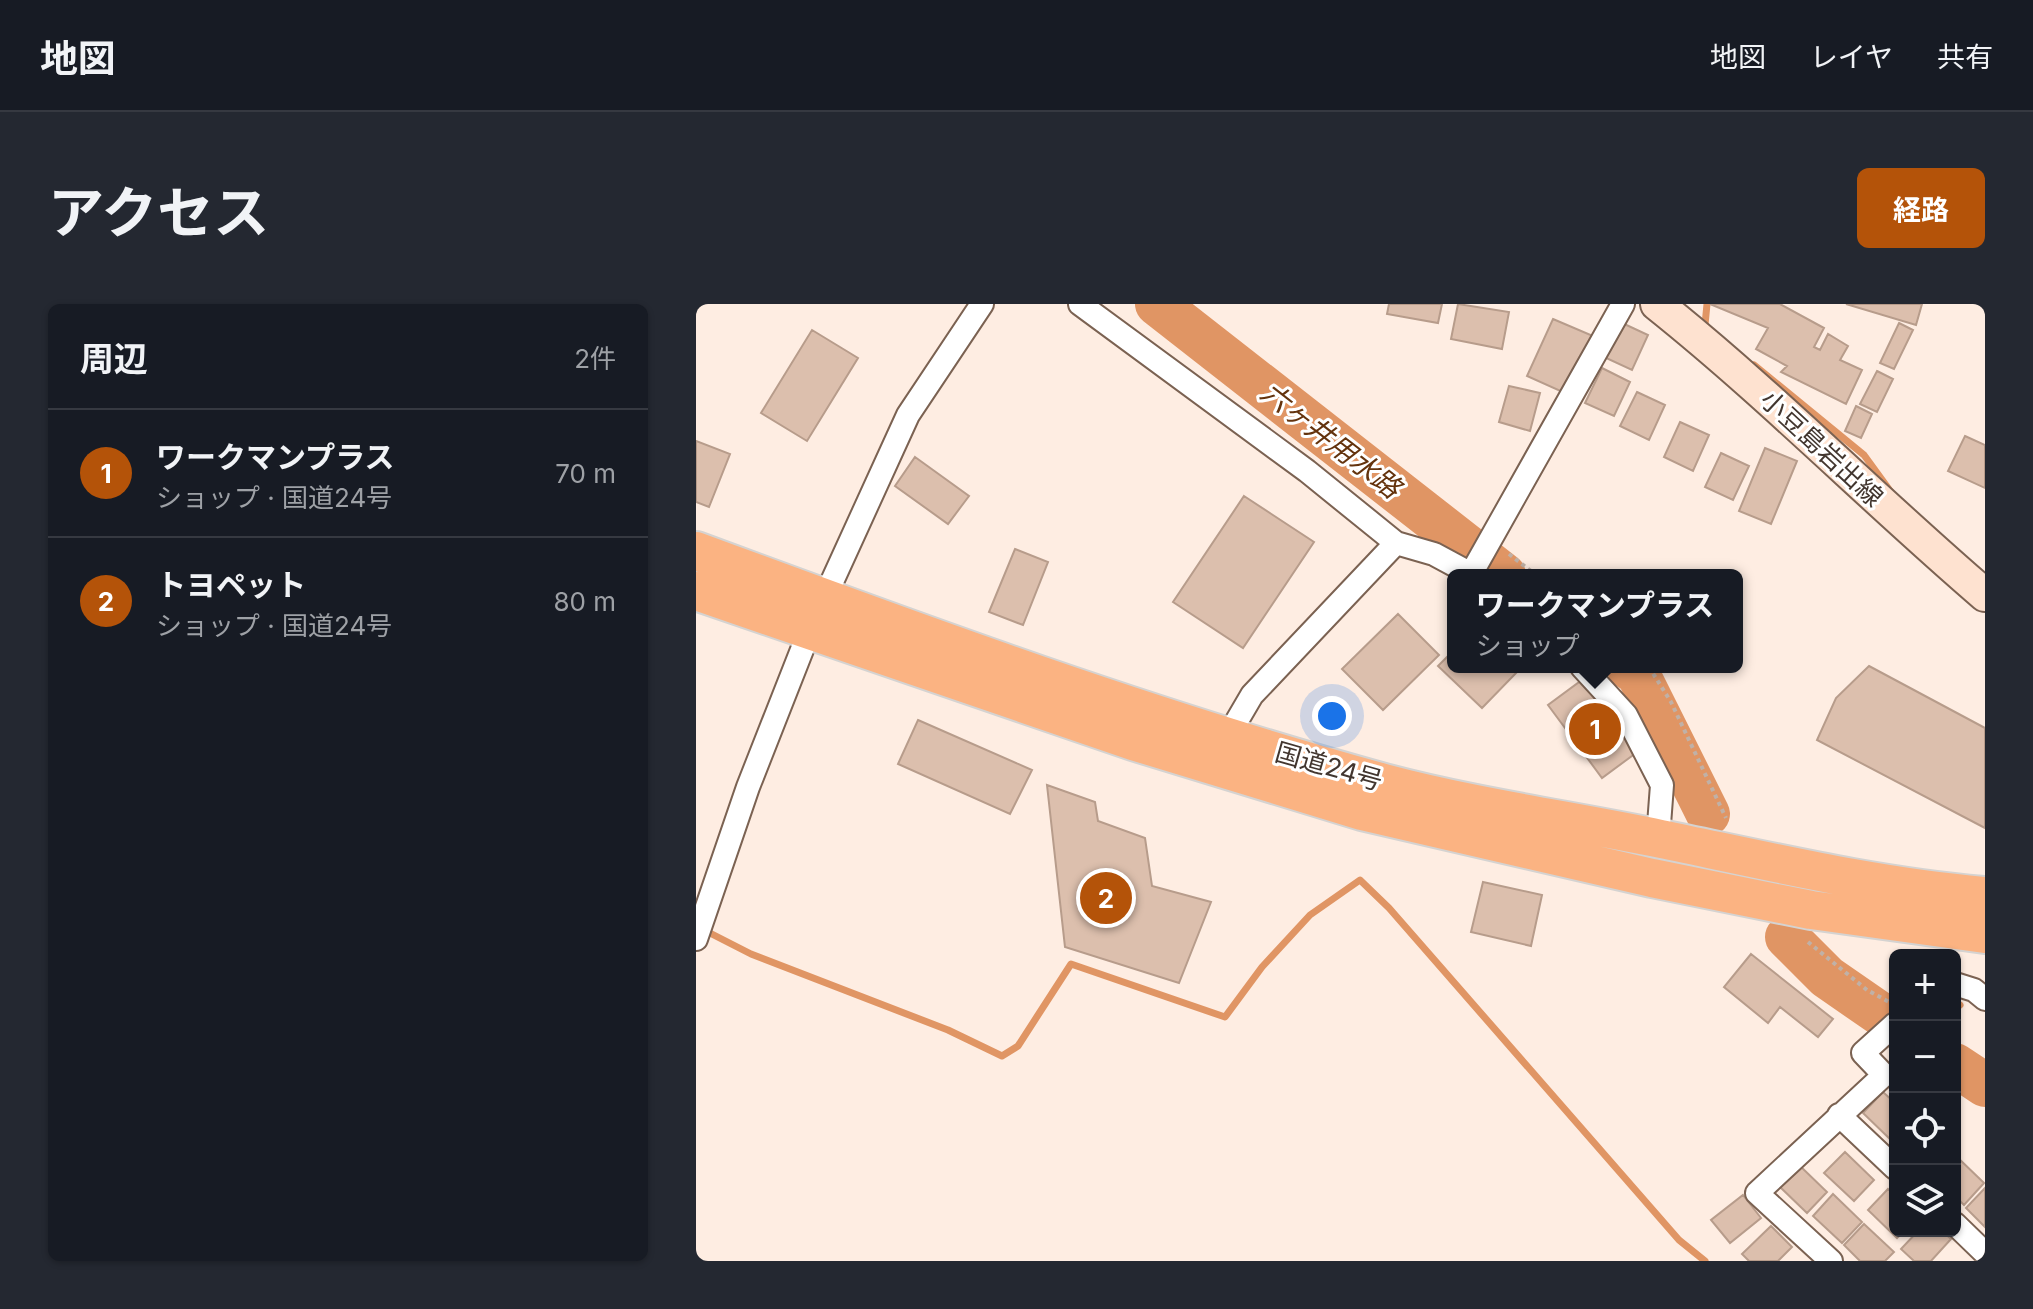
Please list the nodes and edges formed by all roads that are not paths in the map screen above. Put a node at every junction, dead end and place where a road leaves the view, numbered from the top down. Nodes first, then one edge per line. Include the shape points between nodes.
1 (982, 304) edge
2 (1080, 304) edge
3 (1623, 304) edge
4 (1657, 304) edge
5 (1396, 543) junction
6 (696, 551) edge
7 (1462, 569) edge
8 (1475, 569) edge
9 (696, 591) edge
10 (1985, 595) edge
11 (824, 598) junction
12 (809, 632) junction
13 (1588, 673) edge
14 (1228, 736) junction
15 (1658, 838) junction
16 (1985, 896) edge
17 (1985, 934) edge
18 (696, 939) edge
19 (1961, 986) edge
20 (1985, 999) edge
21 (1889, 1029) edge
22 (1839, 1115) junction
23 (1892, 1165) edge
24 (1961, 1230) edge
25 (1985, 1253) edge
26 (1831, 1261) edge

1 - 11 street via 908,415
2 - 5 street
3 - 8 street
4 - 10 main road, 小豆島岩出線 via 1735,366
5 - 7 street
5 - 14 street via 1252,695
6 - 11 highway, 国道24号
9 - 12 highway, 国道24号
11 - 12 street
11 - 14 highway, 国道24号
12 - 17 highway, 国道24号 via 1362,811 1811,910
12 - 18 street
13 - 15 street via 1626,715 1662,785
14 - 15 highway, 国道24号 via 1387,783
15 - 16 highway, 国道24号 via 1930,891
19 - 20 street
21 - 22 street via 1863,1053 1884,1075
22 - 23 street
22 - 26 street via 1757,1193
24 - 25 street

